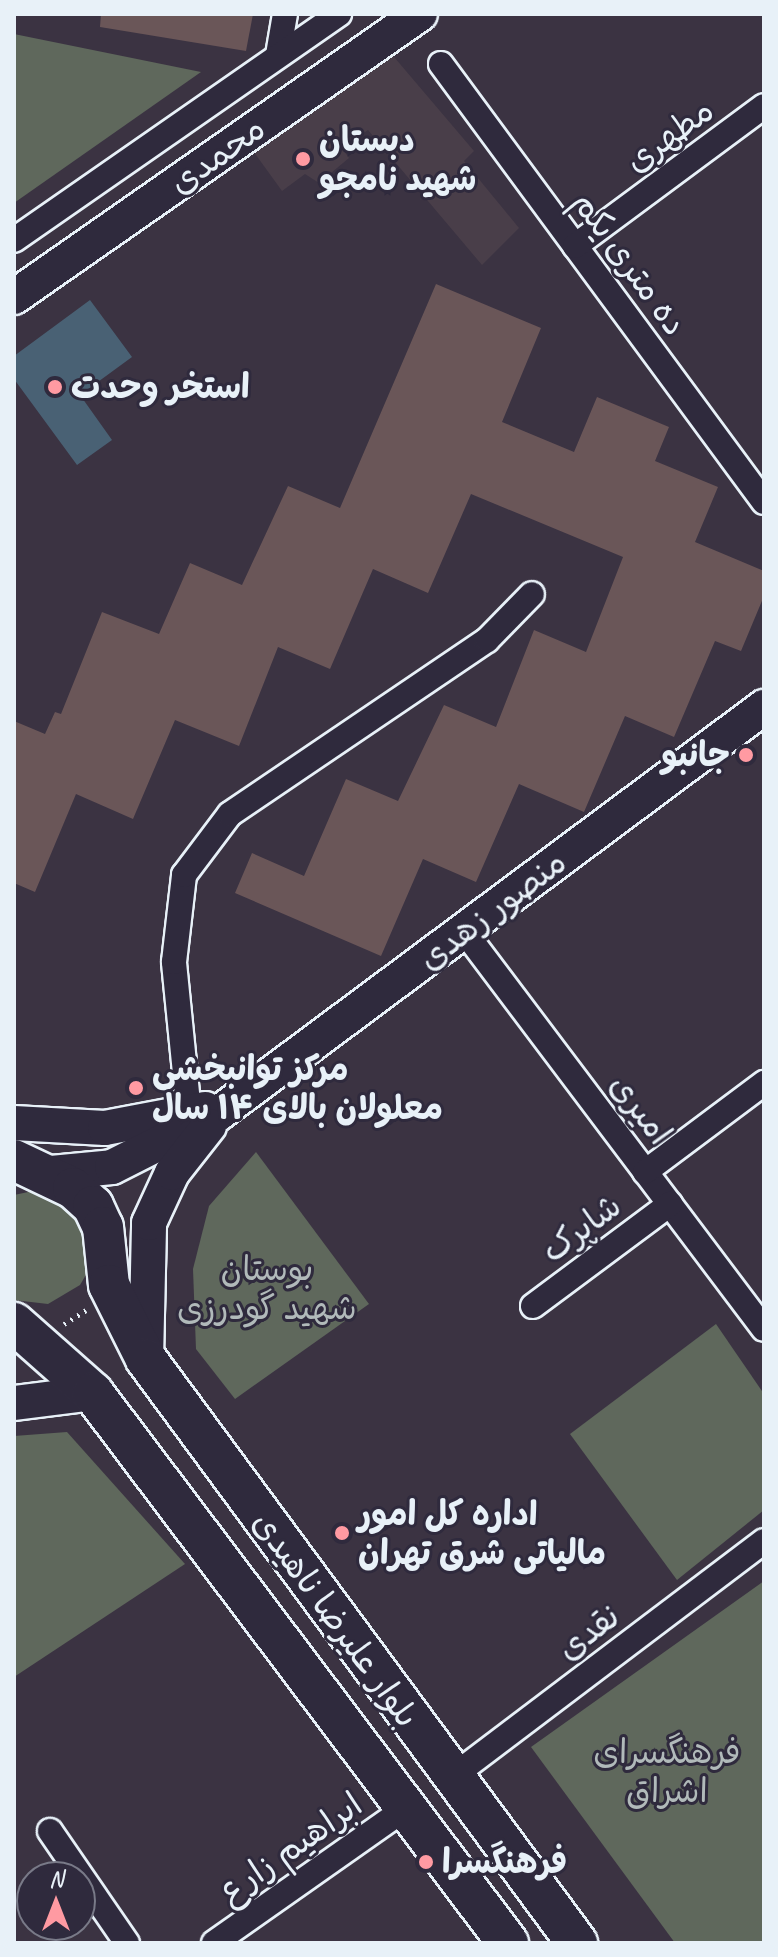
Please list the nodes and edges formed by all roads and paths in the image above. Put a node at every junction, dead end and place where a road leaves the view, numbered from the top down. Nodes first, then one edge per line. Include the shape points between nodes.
1 (285, 14) edge
2 (339, 14) edge
3 (420, 14) edge
4 (278, 55) junction
5 (441, 64) dead end
6 (764, 106) edge
7 (14, 240) edge
8 (575, 246) junction
9 (14, 297) edge
10 (764, 502) edge
11 (532, 594) dead end
12 (764, 707) edge
13 (464, 931) junction
14 (764, 1083) edge
15 (214, 1109) junction
16 (14, 1123) edge
17 (28, 1167) edge
18 (645, 1172) junction
19 (670, 1204) junction
20 (109, 1285) junction
21 (533, 1306) dead end
22 (21, 1327) edge
23 (764, 1329) edge
24 (146, 1359) junction
25 (93, 1393) junction
26 (14, 1403) edge
27 (764, 1541) edge
28 (379, 1677) junction
29 (322, 1698) junction
30 (425, 1740) junction
31 (378, 1771) junction
32 (452, 1777) junction
33 (406, 1808) junction
34 (50, 1831) dead end
35 (127, 1943) edge
36 (214, 1943) edge
37 (508, 1943) edge
38 (577, 1943) edge

1 - 4 street
2 - 4 street
3 - 9 main road, محمدی
4 - 7 street
5 - 8 street, ده متری یکم
6 - 8 street, مطهری
8 - 10 street, ده متری یکم
11 - 15 street via 487,640 230,814 184,875 174,962
12 - 13 main road, منصور زهدی
13 - 15 main road, منصور زهدی
13 - 18 street, امیری
14 - 18 street
15 - 16 main road via 105,1128
15 - 17 main road, منصور زهدی via 112,1167
15 - 24 main road, منصور زهدی via 172,1173 149,1223
17 - 20 main road via 73,1188 93,1206 103,1227
18 - 19 street, امیری
19 - 21 street, شاپرک
19 - 23 street, امیری
20 - 22 path via 74,1319
20 - 24 main road, بلوار علیرضا ناهیدی
22 - 25 main road, بلوار علیرضا ناهیدی
24 - 28 main road, بلوار علیرضا ناهیدی
25 - 26 main road
25 - 29 main road, بلوار علیرضا ناهیدی
27 - 32 street, نقدی
28 - 29 main road via 375,1692 362,1703
28 - 30 main road, بلوار علیرضا ناهیدی
29 - 31 main road, بلوار علیرضا ناهیدی
30 - 31 main road via 391,1735 382,1742
30 - 32 main road, بلوار علیرضا ناهیدی
31 - 33 main road, بلوار علیرضا ناهیدی
32 - 38 main road, بلوار علیرضا ناهیدی
33 - 36 street, ابراهیم زارع
33 - 37 main road, بلوار علیرضا ناهیدی
34 - 35 street

